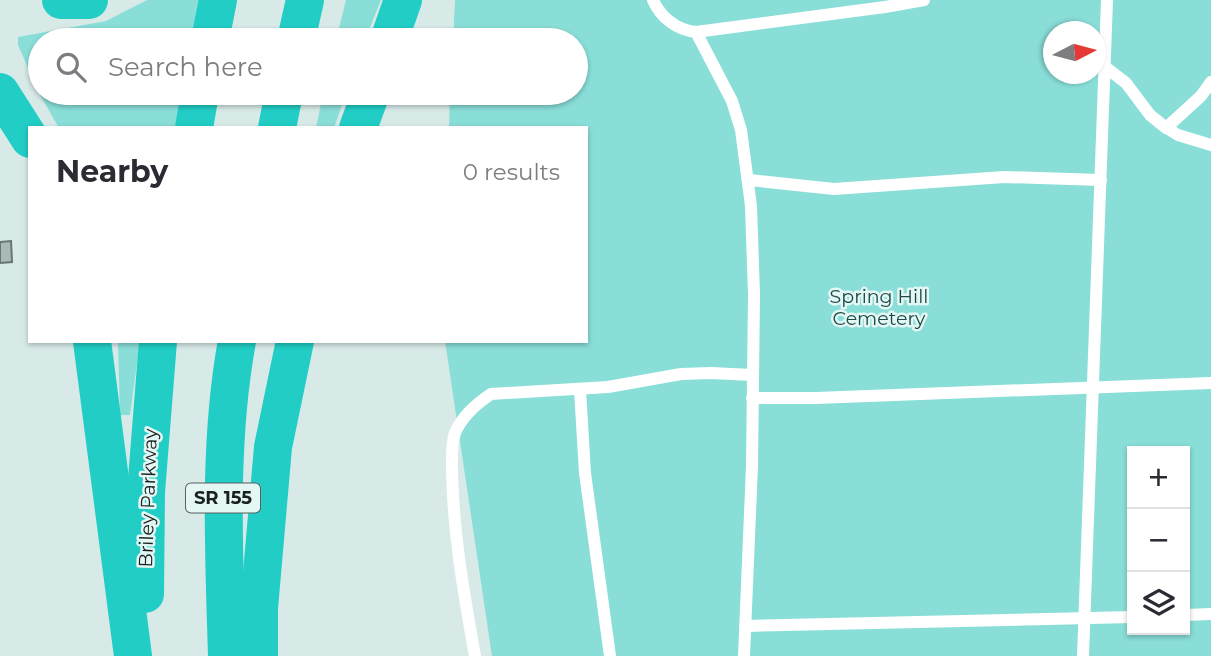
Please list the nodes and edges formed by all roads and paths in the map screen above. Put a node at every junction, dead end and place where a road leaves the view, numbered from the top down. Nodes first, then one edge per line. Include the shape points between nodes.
1 (61, 0) edge
2 (89, 0) edge
3 (218, 0) edge
4 (305, 0) edge
5 (402, 0) edge
6 (653, 0) edge
7 (924, 0) edge
8 (1107, 0) edge
9 (1106, 22) edge
10 (212, 28) edge
11 (299, 28) edge
12 (393, 28) edge
13 (696, 32) junction
14 (1106, 68) edge
15 (1211, 82) edge
16 (1104, 84) edge
17 (0, 92) edge
18 (198, 105) edge
19 (282, 105) edge
20 (367, 105) edge
21 (194, 126) edge
22 (277, 126) edge
23 (359, 126) edge
24 (1166, 128) junction
25 (28, 136) edge
26 (1211, 145) edge
27 (749, 180) junction
28 (1101, 180) junction
29 (92, 343) edge
30 (158, 343) edge
31 (237, 343) edge
32 (295, 343) edge
33 (752, 375) junction
34 (1211, 383) edge
35 (1094, 388) junction
36 (580, 390) junction
37 (752, 398) junction
38 (1211, 614) edge
39 (1190, 615) edge
40 (1127, 617) edge
41 (1085, 618) junction
42 (745, 626) junction
43 (134, 656) edge
44 (144, 656) edge
45 (227, 656) edge
46 (259, 656) edge
47 (475, 656) edge
48 (610, 656) edge
49 (744, 656) edge
50 (1083, 656) edge

1 - 2 highway
3 - 10 highway
4 - 11 highway
5 - 12 highway
6 - 13 lane via 668,20
7 - 13 lane
8 - 9 lane
13 - 27 lane via 732,101
14 - 24 lane
15 - 24 lane
16 - 28 lane
17 - 25 highway
18 - 21 highway
19 - 22 highway
20 - 23 highway
24 - 26 lane
27 - 28 lane via 834,189 1004,177
27 - 33 lane
28 - 35 lane
29 - 43 highway
30 - 44 highway, Briley Parkway via 146,492
31 - 45 highway, SR 155 via 223,498
32 - 46 highway via 273,447
33 - 36 lane via 681,374
33 - 37 lane
34 - 35 lane
35 - 37 lane
35 - 41 lane
36 - 47 lane via 491,394 476,404 456,432 453,488
36 - 48 lane via 585,473
37 - 42 lane
38 - 39 lane
40 - 41 lane
41 - 42 lane
41 - 50 lane
42 - 49 lane

